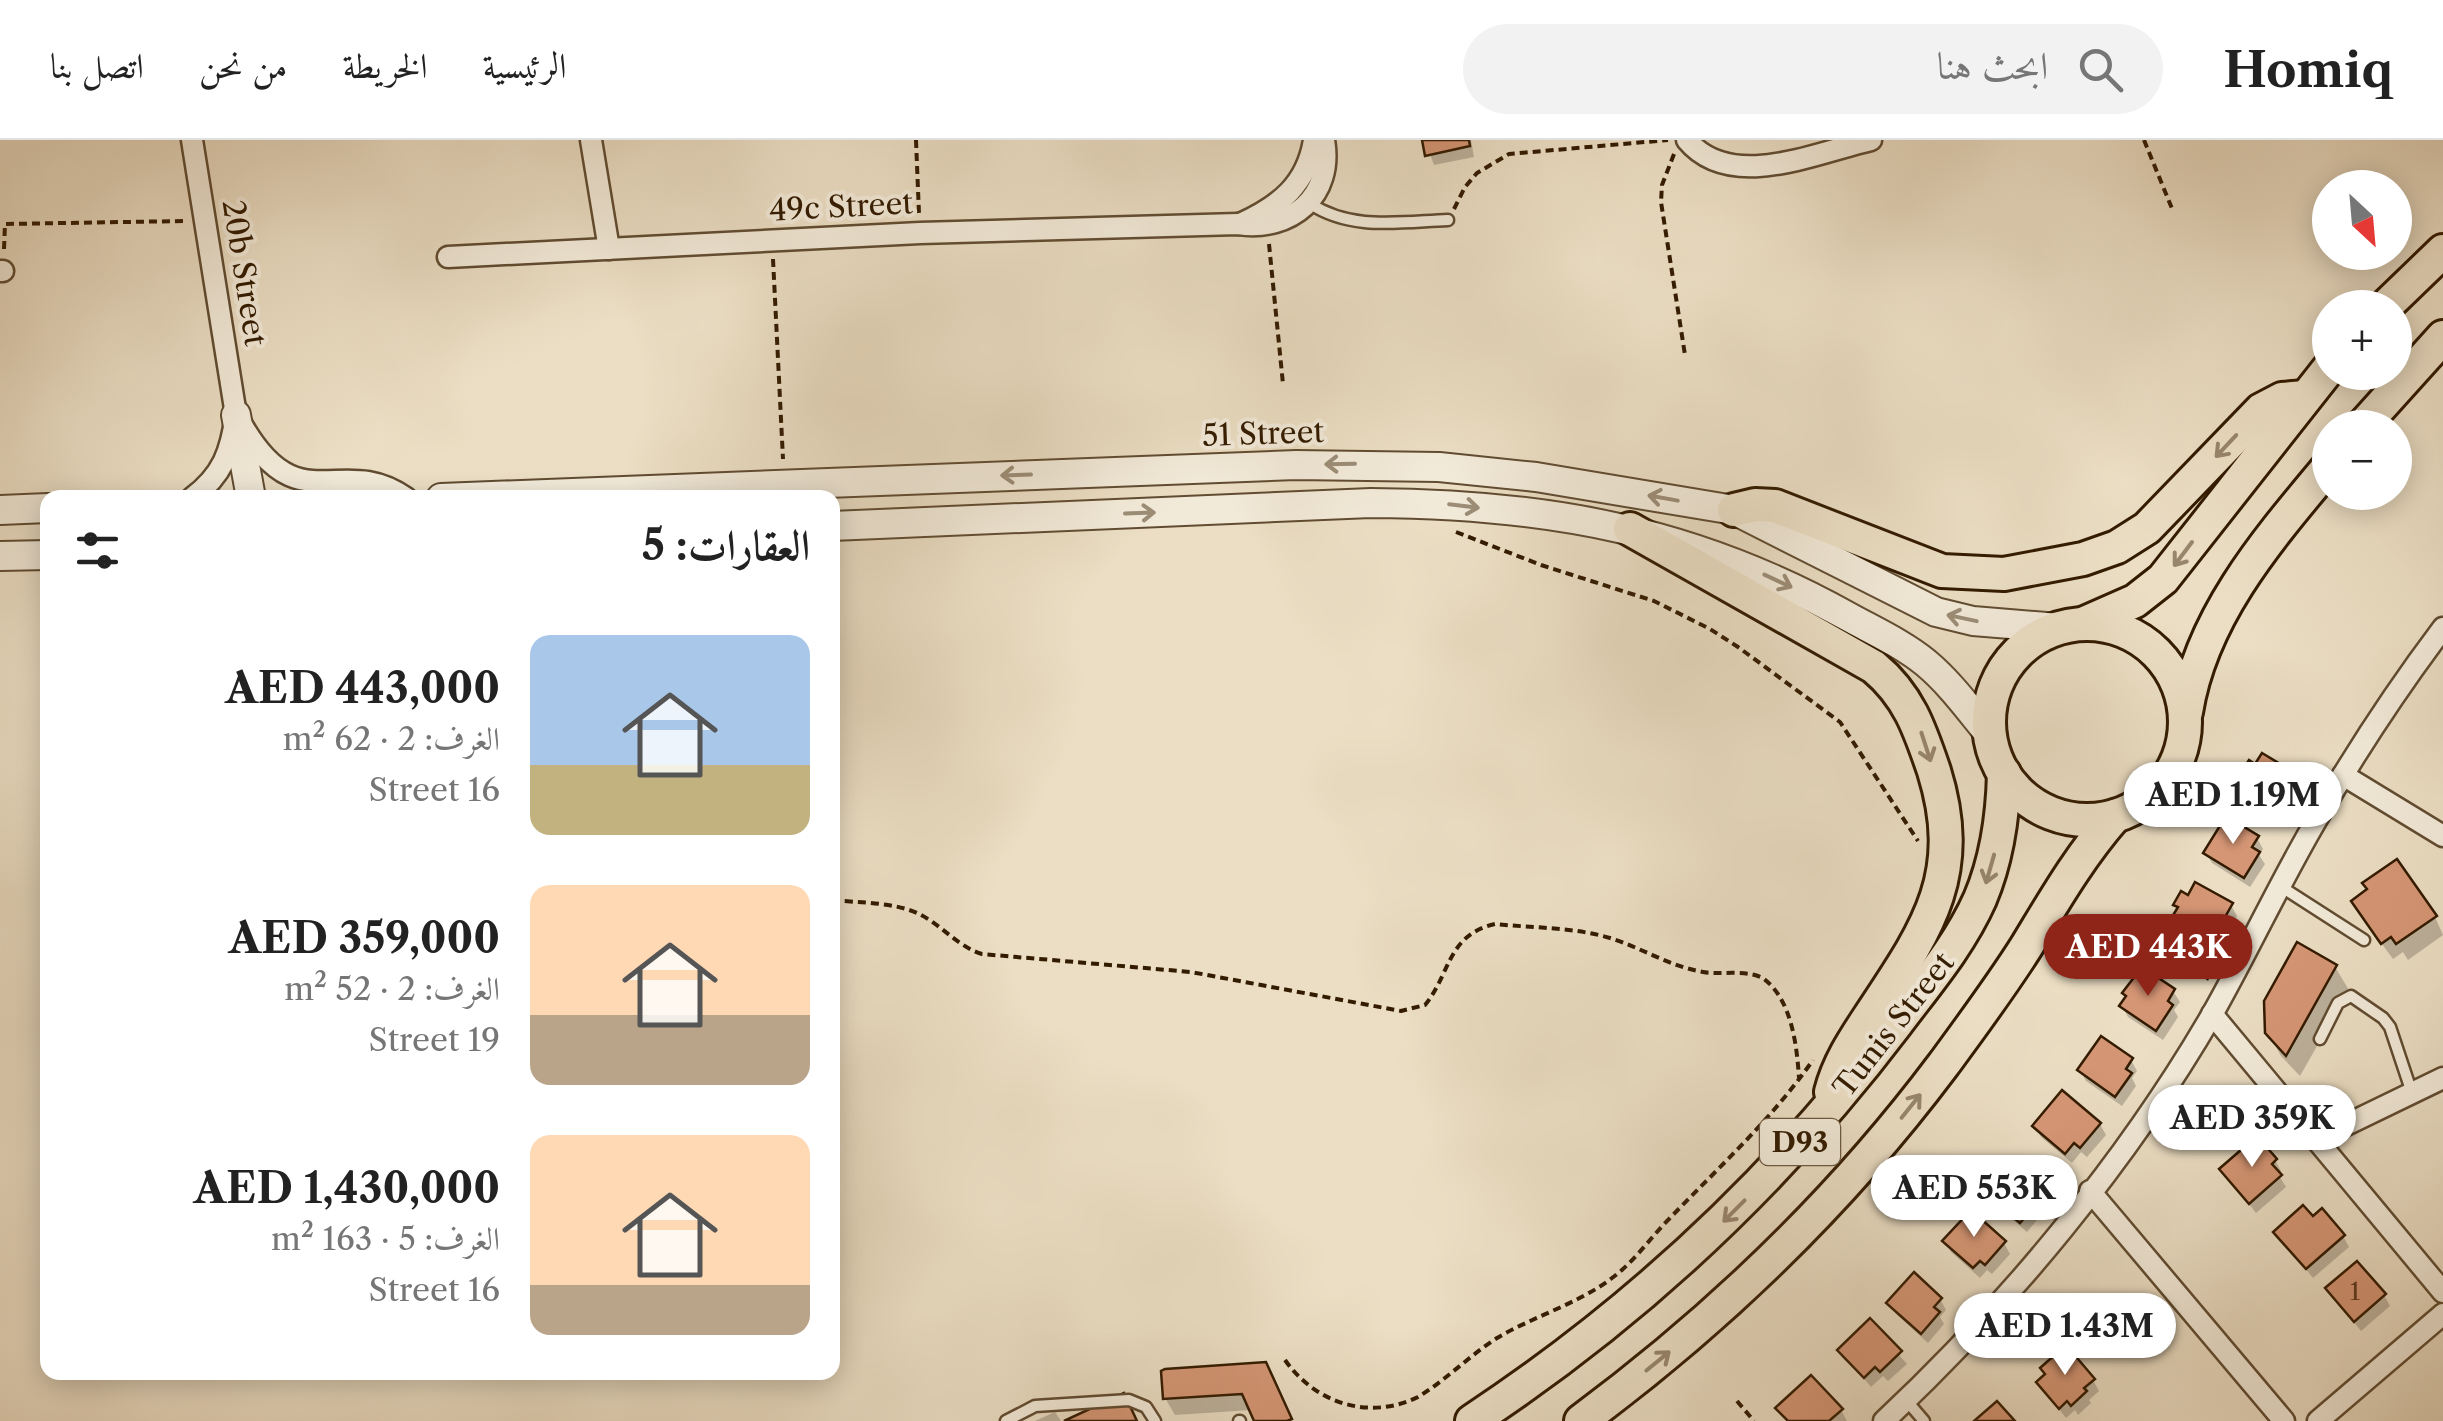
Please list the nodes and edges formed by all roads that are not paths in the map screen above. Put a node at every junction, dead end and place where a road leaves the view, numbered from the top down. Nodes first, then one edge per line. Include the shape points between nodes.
1 (192, 140) edge
2 (591, 140) edge
3 (1314, 140) edge
4 (1324, 140) edge
5 (1871, 140) edge
6 (1681, 146) edge
7 (1301, 197) junction
8 (1448, 220) road end
9 (1238, 224) junction
10 (609, 249) junction
11 (2443, 251) edge
12 (448, 257) dead end
13 (2403, 290) edge
14 (2443, 337) edge
15 (2312, 389) edge
16 (2305, 397) junction
17 (2377, 410) edge
18 (236, 415) junction
19 (2312, 488) edge
20 (203, 490) edge
21 (250, 490) edge
22 (392, 490) edge
23 (637, 490) edge
24 (40, 508) edge
25 (0, 510) edge
26 (1734, 510) junction
27 (840, 526) edge
28 (1630, 529) junction
29 (40, 538) edge
30 (40, 555) edge
31 (5, 556) edge
32 (2070, 626) junction
33 (2443, 628) edge
34 (2186, 717) junction
35 (1987, 731) junction
36 (2004, 773) junction
37 (2344, 774) junction
38 (2115, 816) junction
39 (2443, 836) edge
40 (2280, 886) junction
41 (2364, 940) dead end
42 (2212, 1014) junction
43 (2320, 1039) dead end
44 (2443, 1078) edge
45 (2412, 1093) junction
46 (1829, 1108) junction
47 (2317, 1139) junction
48 (2090, 1191) junction
49 (2443, 1292) edge
50 (2443, 1314) edge
51 (1906, 1400) junction
52 (1006, 1421) edge
53 (1155, 1421) edge
54 (1472, 1421) edge
55 (1581, 1421) edge
56 (1884, 1421) edge
57 (1924, 1421) edge
58 (2284, 1421) edge
59 (2318, 1421) edge

1 - 18 street, 20b Street
2 - 10 street
3 - 7 street
4 - 7 street via 1325,170
5 - 6 street via 1754,168 1726,166
7 - 8 lane via 1346,222
7 - 9 street, 49c Street
7 - 9 street, 49c Street via 1283,221
9 - 10 street, 49c Street
10 - 12 street, 49c Street
11 - 13 main road
14 - 17 main road
15 - 16 main road
16 -> 26 main road via 2262,410 2132,538 2067,562 2004,574 1942,571 1775,506
16 -> 32 main road via 2163,579 2135,601
18 - 20 street, 20b Street via 223,466
18 - 21 street
18 - 22 street, 20b Street via 264,458 288,476 380,483
19 - 34 main road via 2223,608 2194,672
26 -> 23 street, 51 Street via 1536,476 1392,464
24 - 25 street
32 -> 26 street, 51 Street via 1974,621 1936,612
27 -> 28 street via 1439,503
28 -> 35 street via 1768,576 1894,642 1938,673
28 -> 46 main road via 1874,667 1901,694 1919,726 1946,822 1942,890 1922,937 1847,1051
29 - 31 street
30 - 31 street
32 - 34 main road via 2113,627 2141,639 2180,686
32 - 35 main road via 2016,655 2001,676
33 - 37 street
34 - 38 main road via 2182,749 2168,778 2144,802
35 - 36 main road
36 - 38 main road via 2040,808 2090,820
36 -> 46 main road, Tunis Street / D93 via 1998,837 1968,923
37 - 39 street
37 - 40 street
55 -> 38 main road, Tunis Street / D93 via 1727,1302 1869,1156 1973,1024
40 - 41 lane
40 - 42 street
42 - 47 street
42 - 48 street
43 - 45 lane via 2338,1003 2351,996 2390,1026
44 - 45 street
45 - 47 street
46 -> 54 main road, Tunis Street / D93 via 1658,1282
47 - 49 street
48 - 51 street via 1989,1314
48 - 58 street
50 - 59 street
51 - 56 street
51 - 57 lane
52 - 53 lane via 1035,1406 1129,1400 1146,1407

